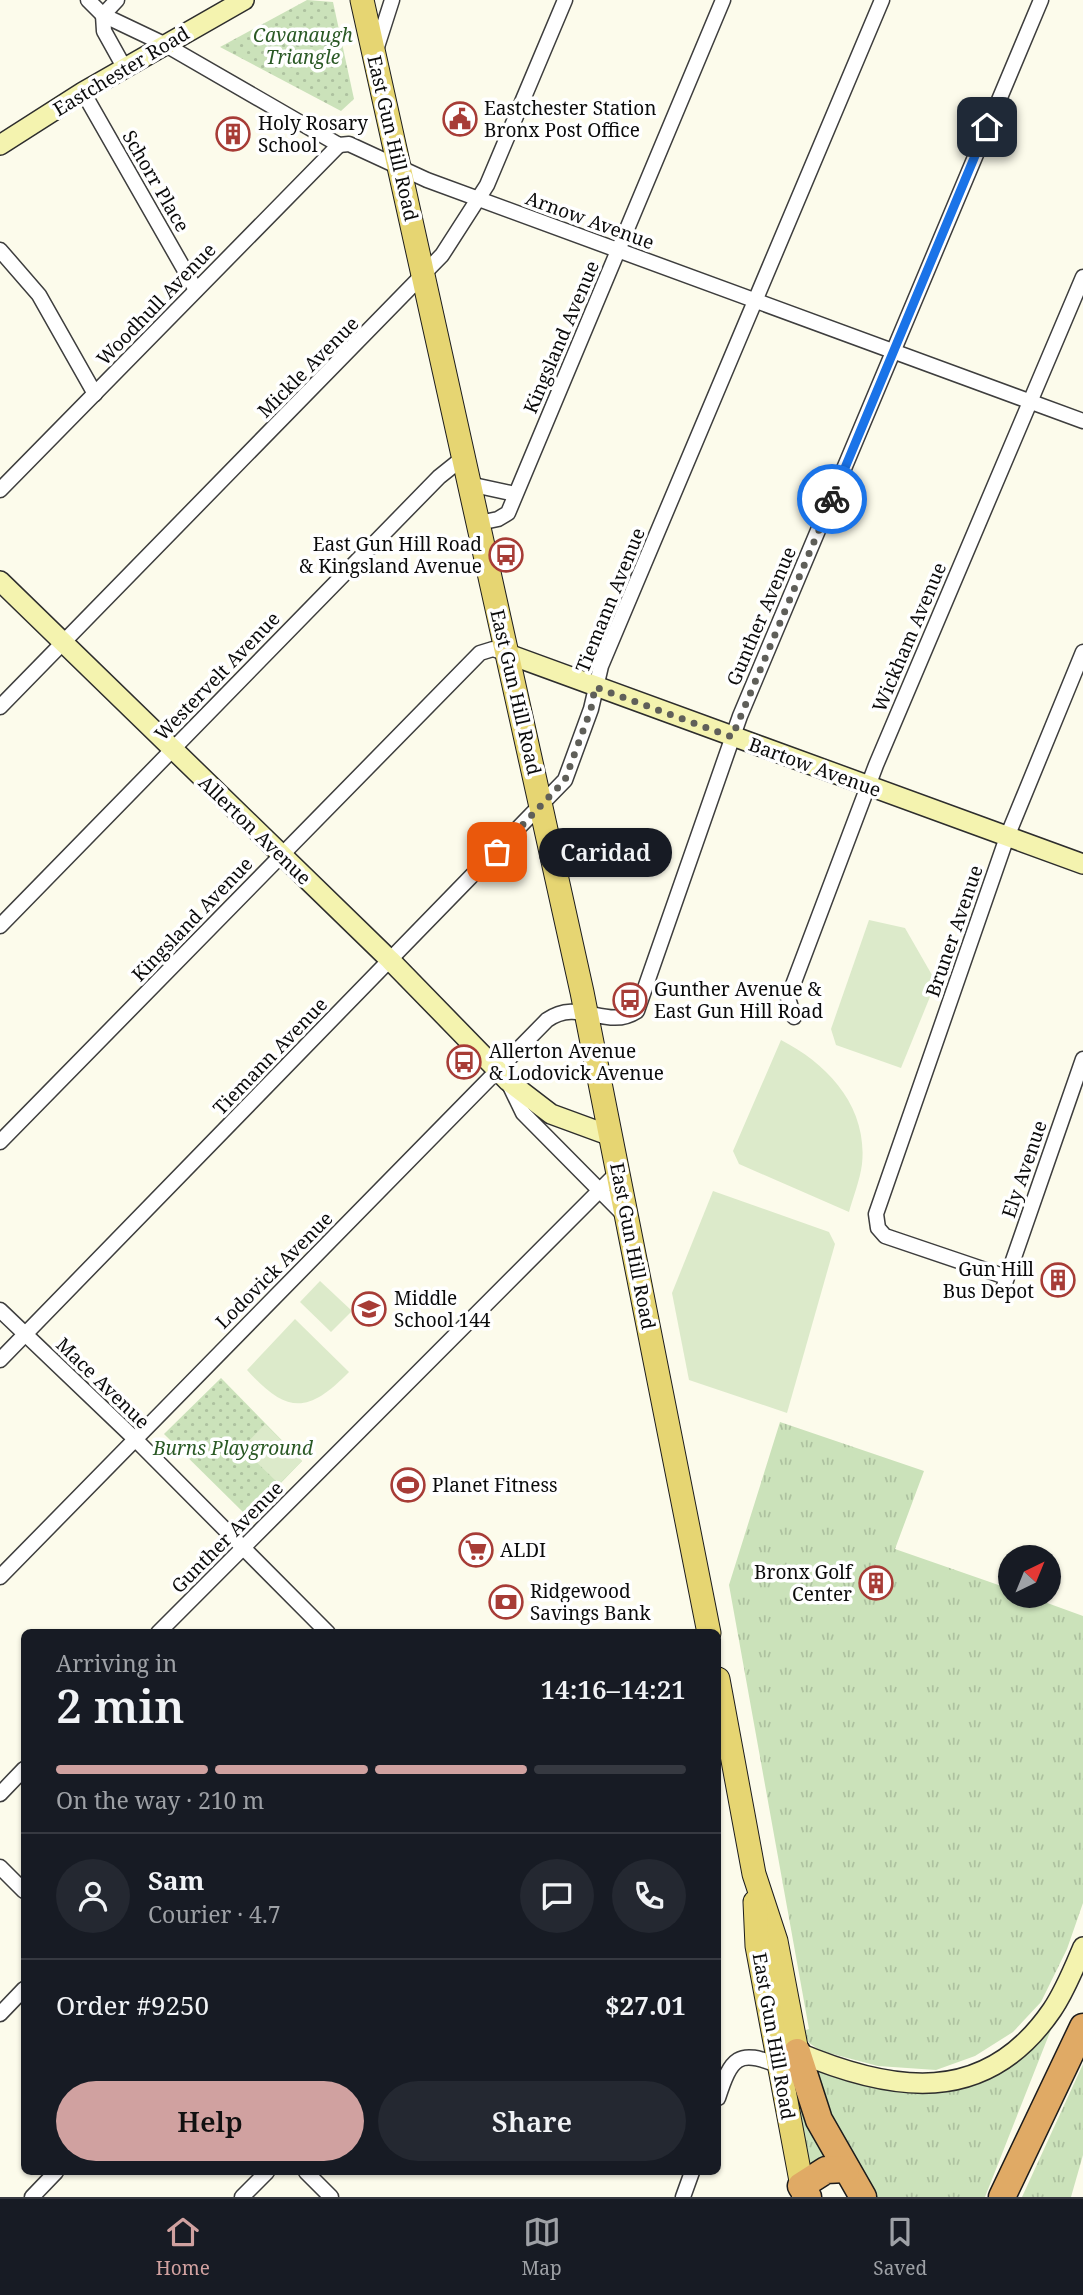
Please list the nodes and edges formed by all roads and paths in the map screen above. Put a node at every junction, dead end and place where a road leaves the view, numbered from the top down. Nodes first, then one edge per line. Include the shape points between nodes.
1 (88, 0) edge
2 (117, 0) edge
3 (244, 0) edge
4 (362, 0) edge
5 (392, 0) edge
6 (565, 0) edge
7 (723, 0) edge
8 (882, 0) edge
9 (1041, 0) edge
10 (103, 15) junction
11 (164, 44) junction
12 (374, 54) junction
13 (124, 67) junction
14 (83, 92) junction
15 (0, 145) edge
16 (339, 145) junction
17 (400, 168) junction
18 (480, 200) junction
19 (0, 250) edge
20 (619, 251) junction
21 (424, 275) junction
22 (1083, 277) edge
23 (196, 290) junction
24 (755, 302) junction
25 (892, 352) junction
26 (95, 394) junction
27 (1030, 402) junction
28 (1083, 421) edge
29 (464, 457) junction
30 (470, 484) junction
31 (0, 490) edge
32 (515, 494) junction
33 (479, 523) junction
34 (0, 581) edge
35 (63, 643) junction
36 (1083, 652) edge
37 (508, 654) junction
38 (595, 687) junction
39 (0, 707) edge
40 (732, 737) junction
41 (172, 750) junction
42 (869, 786) junction
43 (542, 806) junction
44 (1007, 837) junction
45 (281, 856) junction
46 (1083, 864) edge
47 (0, 926) edge
48 (390, 960) junction
49 (586, 1012) junction
50 (794, 1017) dead end
51 (1083, 1059) edge
52 (503, 1076) junction
53 (611, 1136) junction
54 (0, 1142) edge
55 (619, 1171) junction
56 (599, 1191) junction
57 (628, 1220) junction
58 (1004, 1285) joint
59 (0, 1310) edge
60 (25, 1334) junction
61 (0, 1360) edge
62 (135, 1439) junction
63 (243, 1548) junction
64 (0, 1577) edge
65 (162, 1629) edge
66 (324, 1629) edge
67 (708, 1629) edge
68 (721, 1695) edge
69 (21, 1772) edge
70 (0, 1794) edge
71 (0, 1867) edge
72 (21, 1888) edge
73 (1083, 1947) edge
74 (21, 1992) edge
75 (0, 2014) edge
76 (1083, 2027) edge
77 (788, 2059) junction
78 (721, 2090) edge
79 (846, 2169) junction
80 (53, 2175) edge
81 (264, 2175) edge
82 (309, 2175) edge
83 (691, 2175) edge
84 (804, 2193) edge
85 (32, 2197) edge
86 (243, 2197) edge
87 (331, 2197) edge
88 (683, 2197) edge
89 (863, 2197) edge
90 (1002, 2197) edge

1 - 10 street, Arnow Avenue
2 - 10 street
3 - 11 main road, Eastchester Road
4 - 12 main road, East Gun Hill Road
5 - 12 street
6 - 18 street, Mickle Avenue
7 - 20 street, Kingsland Avenue
8 - 24 street, Tiemann Avenue
9 - 25 street, Gunther Avenue
10 - 11 street, Arnow Avenue
10 - 13 street, Arnow Avenue via 104,31
11 - 13 main road, Eastchester Road
11 - 16 street, Arnow Avenue
12 - 17 main road, East Gun Hill Road
13 - 14 main road, Eastchester Road
14 - 15 main road, Eastchester Road
14 - 23 street, Schorr Place
16 - 17 street, Arnow Avenue via 349,144
16 - 23 street, Woodhull Avenue
17 - 18 street, Arnow Avenue
17 - 21 main road, East Gun Hill Road
18 - 20 street, Arnow Avenue
18 - 21 street, Mickle Avenue
19 - 26 street via 39,295
20 - 24 street, Arnow Avenue
20 - 32 street, Kingsland Avenue
21 - 29 main road, East Gun Hill Road
21 - 35 street, Mickle Avenue
22 - 27 street, Wickham Avenue
23 - 26 street, Woodhull Avenue
24 - 25 street, Arnow Avenue
24 - 38 street, Tiemann Avenue
25 - 27 street, Arnow Avenue
25 - 40 street, Gunther Avenue
26 - 31 street, Woodhull Avenue
27 - 28 street, Arnow Avenue
27 - 42 street, Wickham Avenue
29 - 30 main road, East Gun Hill Road
29 - 41 street, Westervelt Avenue via 439,477
30 - 32 street
30 - 33 main road, East Gun Hill Road
32 - 33 street, Kingsland Avenue via 508,513
33 - 37 main road, East Gun Hill Road
34 - 35 main road, Allerton Avenue
35 - 39 street, Mickle Avenue
35 - 41 main road, Allerton Avenue
36 - 44 street, Bruner Avenue
37 - 38 main road, Bartow Avenue
37 - 43 main road, East Gun Hill Road
37 - 45 street, Kingsland Avenue via 493,649 480,653
38 - 40 main road, Bartow Avenue
38 - 43 street, Tiemann Avenue via 565,780
40 - 42 main road, Bartow Avenue
40 - 49 street, Gunther Avenue via 637,1011 618,1018
41 - 45 main road, Allerton Avenue
41 - 47 street, Westervelt Avenue
42 - 44 main road, Bartow Avenue
42 - 50 street, Wickham Avenue via 788,998
43 - 48 street, Tiemann Avenue
43 - 49 main road, East Gun Hill Road
44 - 46 main road, Bartow Avenue
44 - 58 street, Bruner Avenue via 876,1214 885,1236
45 - 48 main road, Allerton Avenue
45 - 54 street, Kingsland Avenue
48 - 52 main road, Allerton Avenue
48 - 60 street, Tiemann Avenue
49 - 52 street, Lodovick Avenue via 555,1014
49 - 53 main road, East Gun Hill Road
51 - 58 street, Ely Avenue
52 - 53 main road, Allerton Avenue via 551,1114
52 - 56 street, Allerton Avenue via 523,1113
52 - 62 street, Lodovick Avenue
53 - 55 main road, East Gun Hill Road
55 - 56 street, Gunther Avenue
55 - 57 main road, East Gun Hill Road
56 - 57 street, Allerton Avenue
56 - 63 street, Gunther Avenue
57 - 67 main road, East Gun Hill Road
59 - 60 street, Mace Avenue
60 - 61 street, Tiemann Avenue
60 - 62 street, Mace Avenue
62 - 63 street, Mace Avenue
62 - 64 street, Lodovick Avenue
63 - 65 street, Gunther Avenue
63 - 66 street, Mace Avenue
68 - 77 main road, East Gun Hill Road via 754,1874 776,1941
69 - 70 street
71 - 72 street
73 - 77 main road via 1060,1996 1027,2041 1003,2059 961,2077 895,2084
74 - 75 street
76 - 90 highway
77 - 78 street via 738,2059
77 - 79 highway
77 - 84 main road, East Gun Hill Road
79 - 84 highway via 826,2170
79 - 89 highway
80 - 85 street
81 - 86 street
82 - 87 street
83 - 88 street

